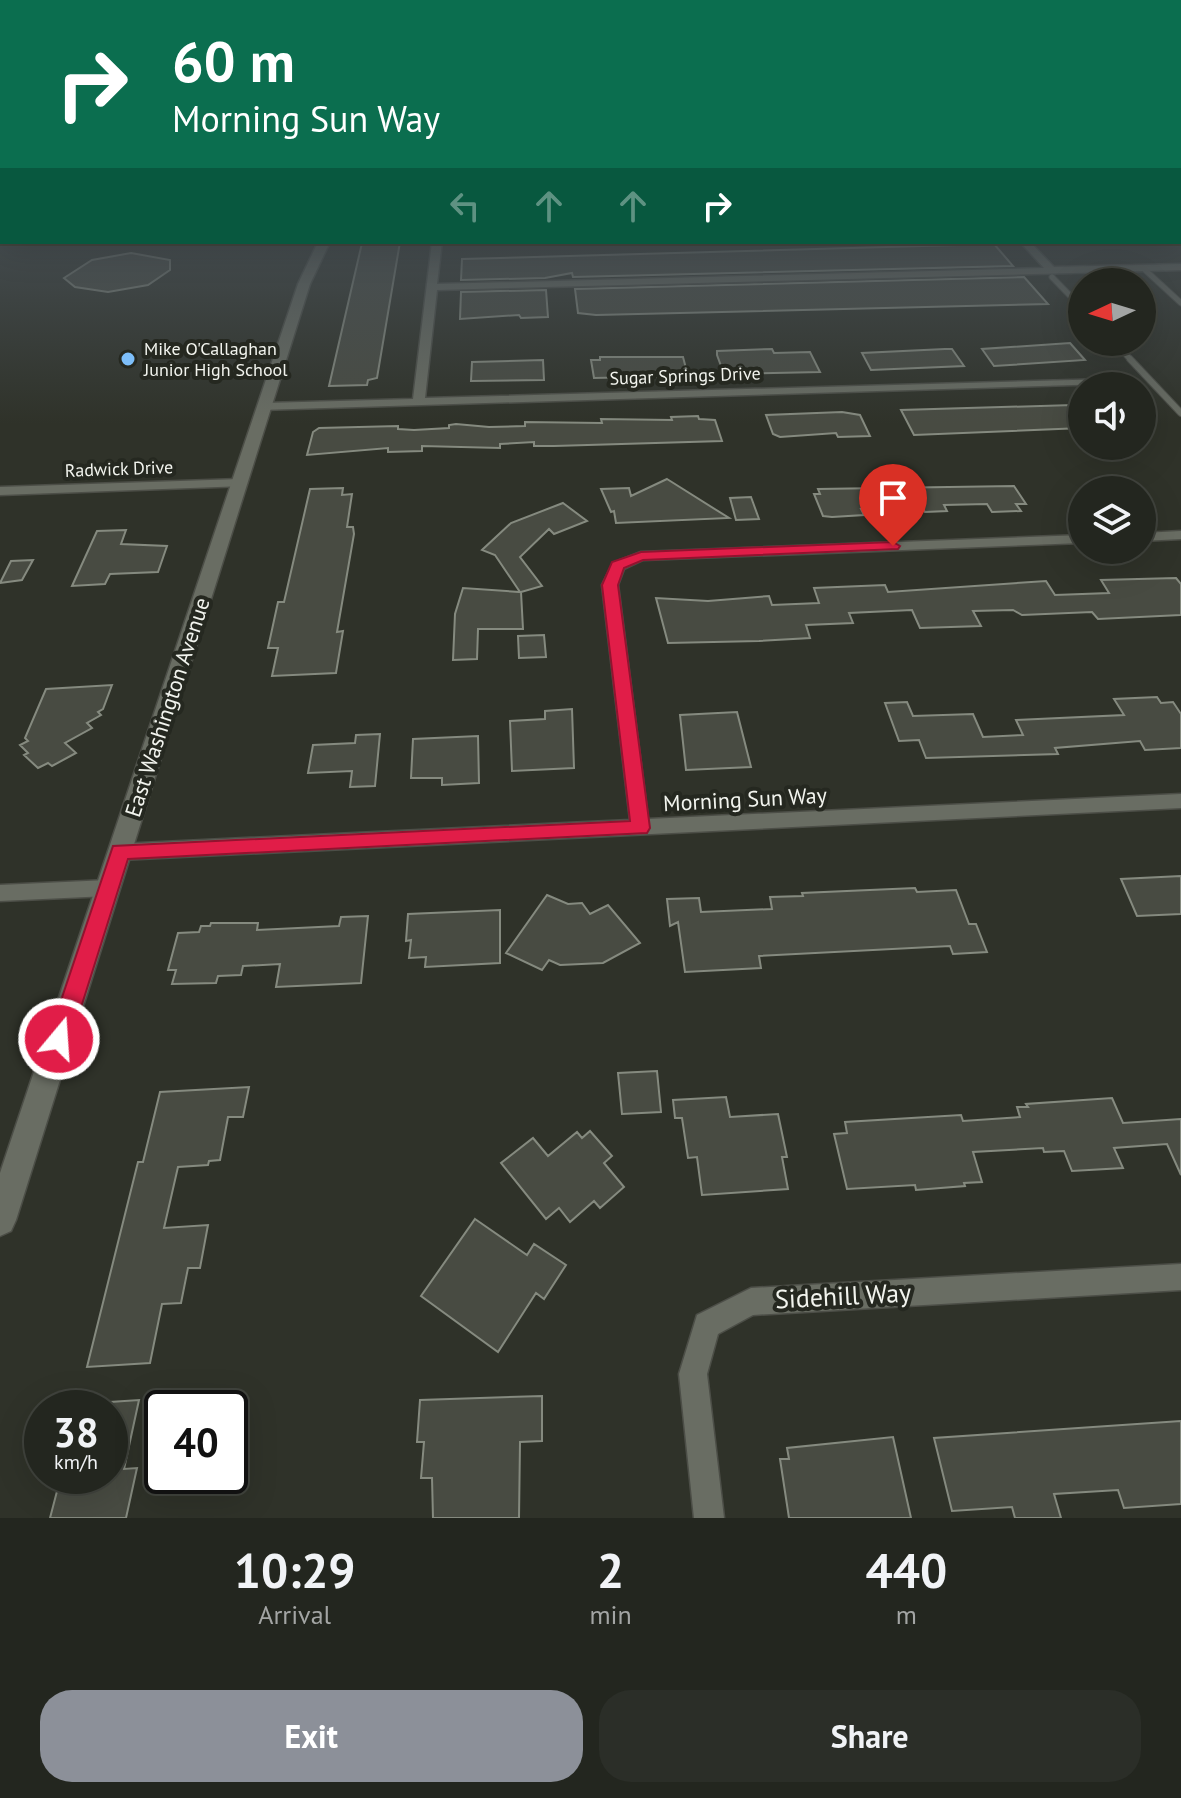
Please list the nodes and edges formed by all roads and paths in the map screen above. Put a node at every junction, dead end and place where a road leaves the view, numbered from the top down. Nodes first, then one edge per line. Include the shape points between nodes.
1 (305, 282) edge
2 (433, 282) edge
3 (679, 282) edge
4 (1158, 282) edge
5 (433, 287) junction
6 (1181, 303) edge
7 (1127, 356) edge
8 (1068, 382) edge
9 (419, 402) junction
10 (265, 407) junction
11 (1181, 413) edge
12 (240, 483) junction
13 (0, 491) edge
14 (1181, 535) edge
15 (1156, 536) edge
16 (1068, 540) edge
17 (1181, 801) edge
18 (640, 828) junction
19 (120, 852) junction
20 (108, 888) junction
21 (0, 893) edge
22 (0, 1220) edge
23 (1181, 1277) edge
24 (709, 1518) edge

1 - 10 street, East Washington Avenue
2 - 5 street
3 - 5 street
4 - 6 lane
5 - 9 street
7 - 11 lane
8 - 9 street, Sugar Springs Drive
9 - 10 street, Sugar Springs Drive
10 - 12 street, East Washington Avenue
12 - 13 street, Radwick Drive
12 - 19 street, East Washington Avenue
14 - 15 street
16 - 18 street via 641,556 618,566 610,585
17 - 18 street, Morning Sun Way
18 - 19 street, Morning Sun Way
19 - 20 street, East Washington Avenue
20 - 21 street
20 - 22 street, East Washington Avenue
23 - 24 street, Sidehill Way via 751,1302 707,1325 693,1374

